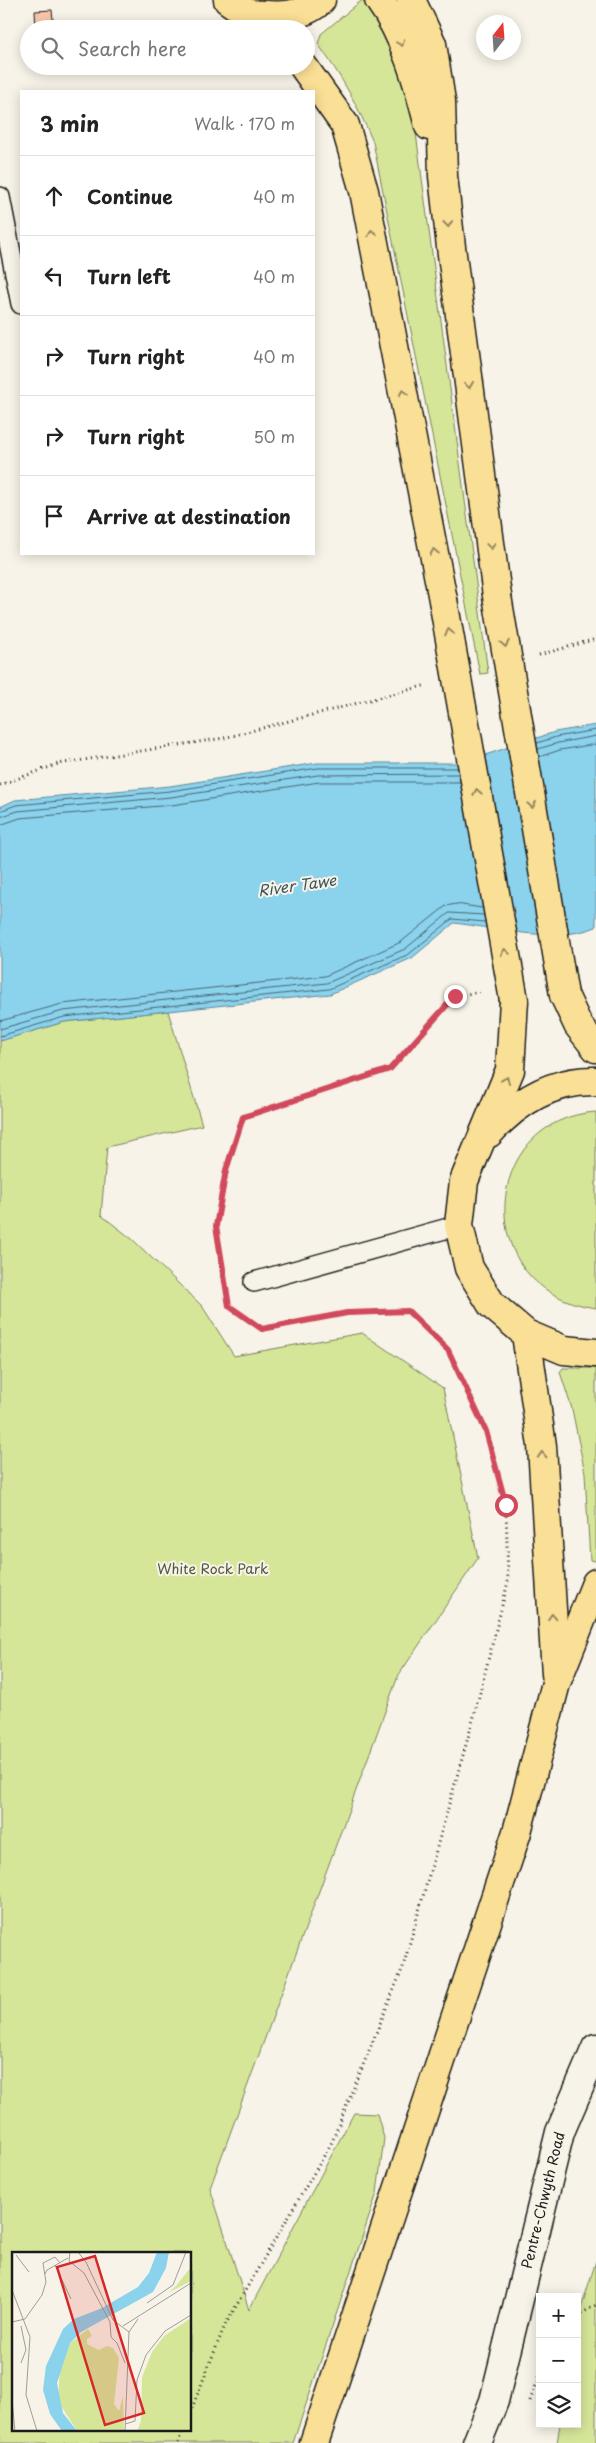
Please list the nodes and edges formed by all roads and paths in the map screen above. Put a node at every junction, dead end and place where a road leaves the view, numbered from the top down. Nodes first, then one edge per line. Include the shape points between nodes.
1 (321, 0) edge
2 (379, 0) edge
3 (410, 0) edge
4 (249, 14) edge
5 (309, 75) edge
6 (443, 176) junction
7 (0, 197) edge
8 (20, 299) edge
9 (596, 639) edge
10 (533, 657) dead end
11 (436, 682) dead end
12 (0, 784) edge
13 (455, 996) dead end
14 (596, 1048) edge
15 (596, 1081) edge
16 (481, 1142) junction
17 (459, 1225) junction
18 (254, 1282) dead end
19 (526, 1334) junction
20 (596, 1353) edge
21 (596, 1583) edge
22 (556, 1683) junction
23 (596, 2048) edge
24 (596, 2305) edge
25 (581, 2314) edge
26 (537, 2383) edge
27 (528, 2406) dead end
28 (191, 2410) edge
29 (183, 2430) edge
30 (178, 2443) edge
31 (314, 2443) edge
32 (477, 2443) edge

1 - 4 main road via 284,17
2 -> 6 main road via 391,16 419,88
3 - 6 main road via 432,44 441,101
16 -> 5 main road, bridge via 510,1070 514,1000 444,600 364,191 345,125
6 -> 14 main road, bridge via 497,596 564,995 578,1025
7 - 8 lane
9 - 10 path
11 - 12 path via 224,738 58,764
13 - 28 path via 390,1069 243,1117 226,1170 216,1226 229,1306 262,1329 347,1313 408,1311 448,1350 486,1431 506,1505 508,1582 473,1720 402,1967 331,2144 225,2325
15 - 16 main road via 581,1081 542,1091 508,1112
16 - 17 main road via 464,1181
17 - 18 lane
17 - 19 main road via 469,1268 492,1305
19 - 20 main road via 564,1350
22 -> 19 main road via 542,1446
21 - 22 main road
22 - 31 main road via 517,1832
23 - 32 main road, Pentre-Chwyth Road via 560,2132 494,2401
24 - 25 path
26 - 27 path
29 - 30 path

